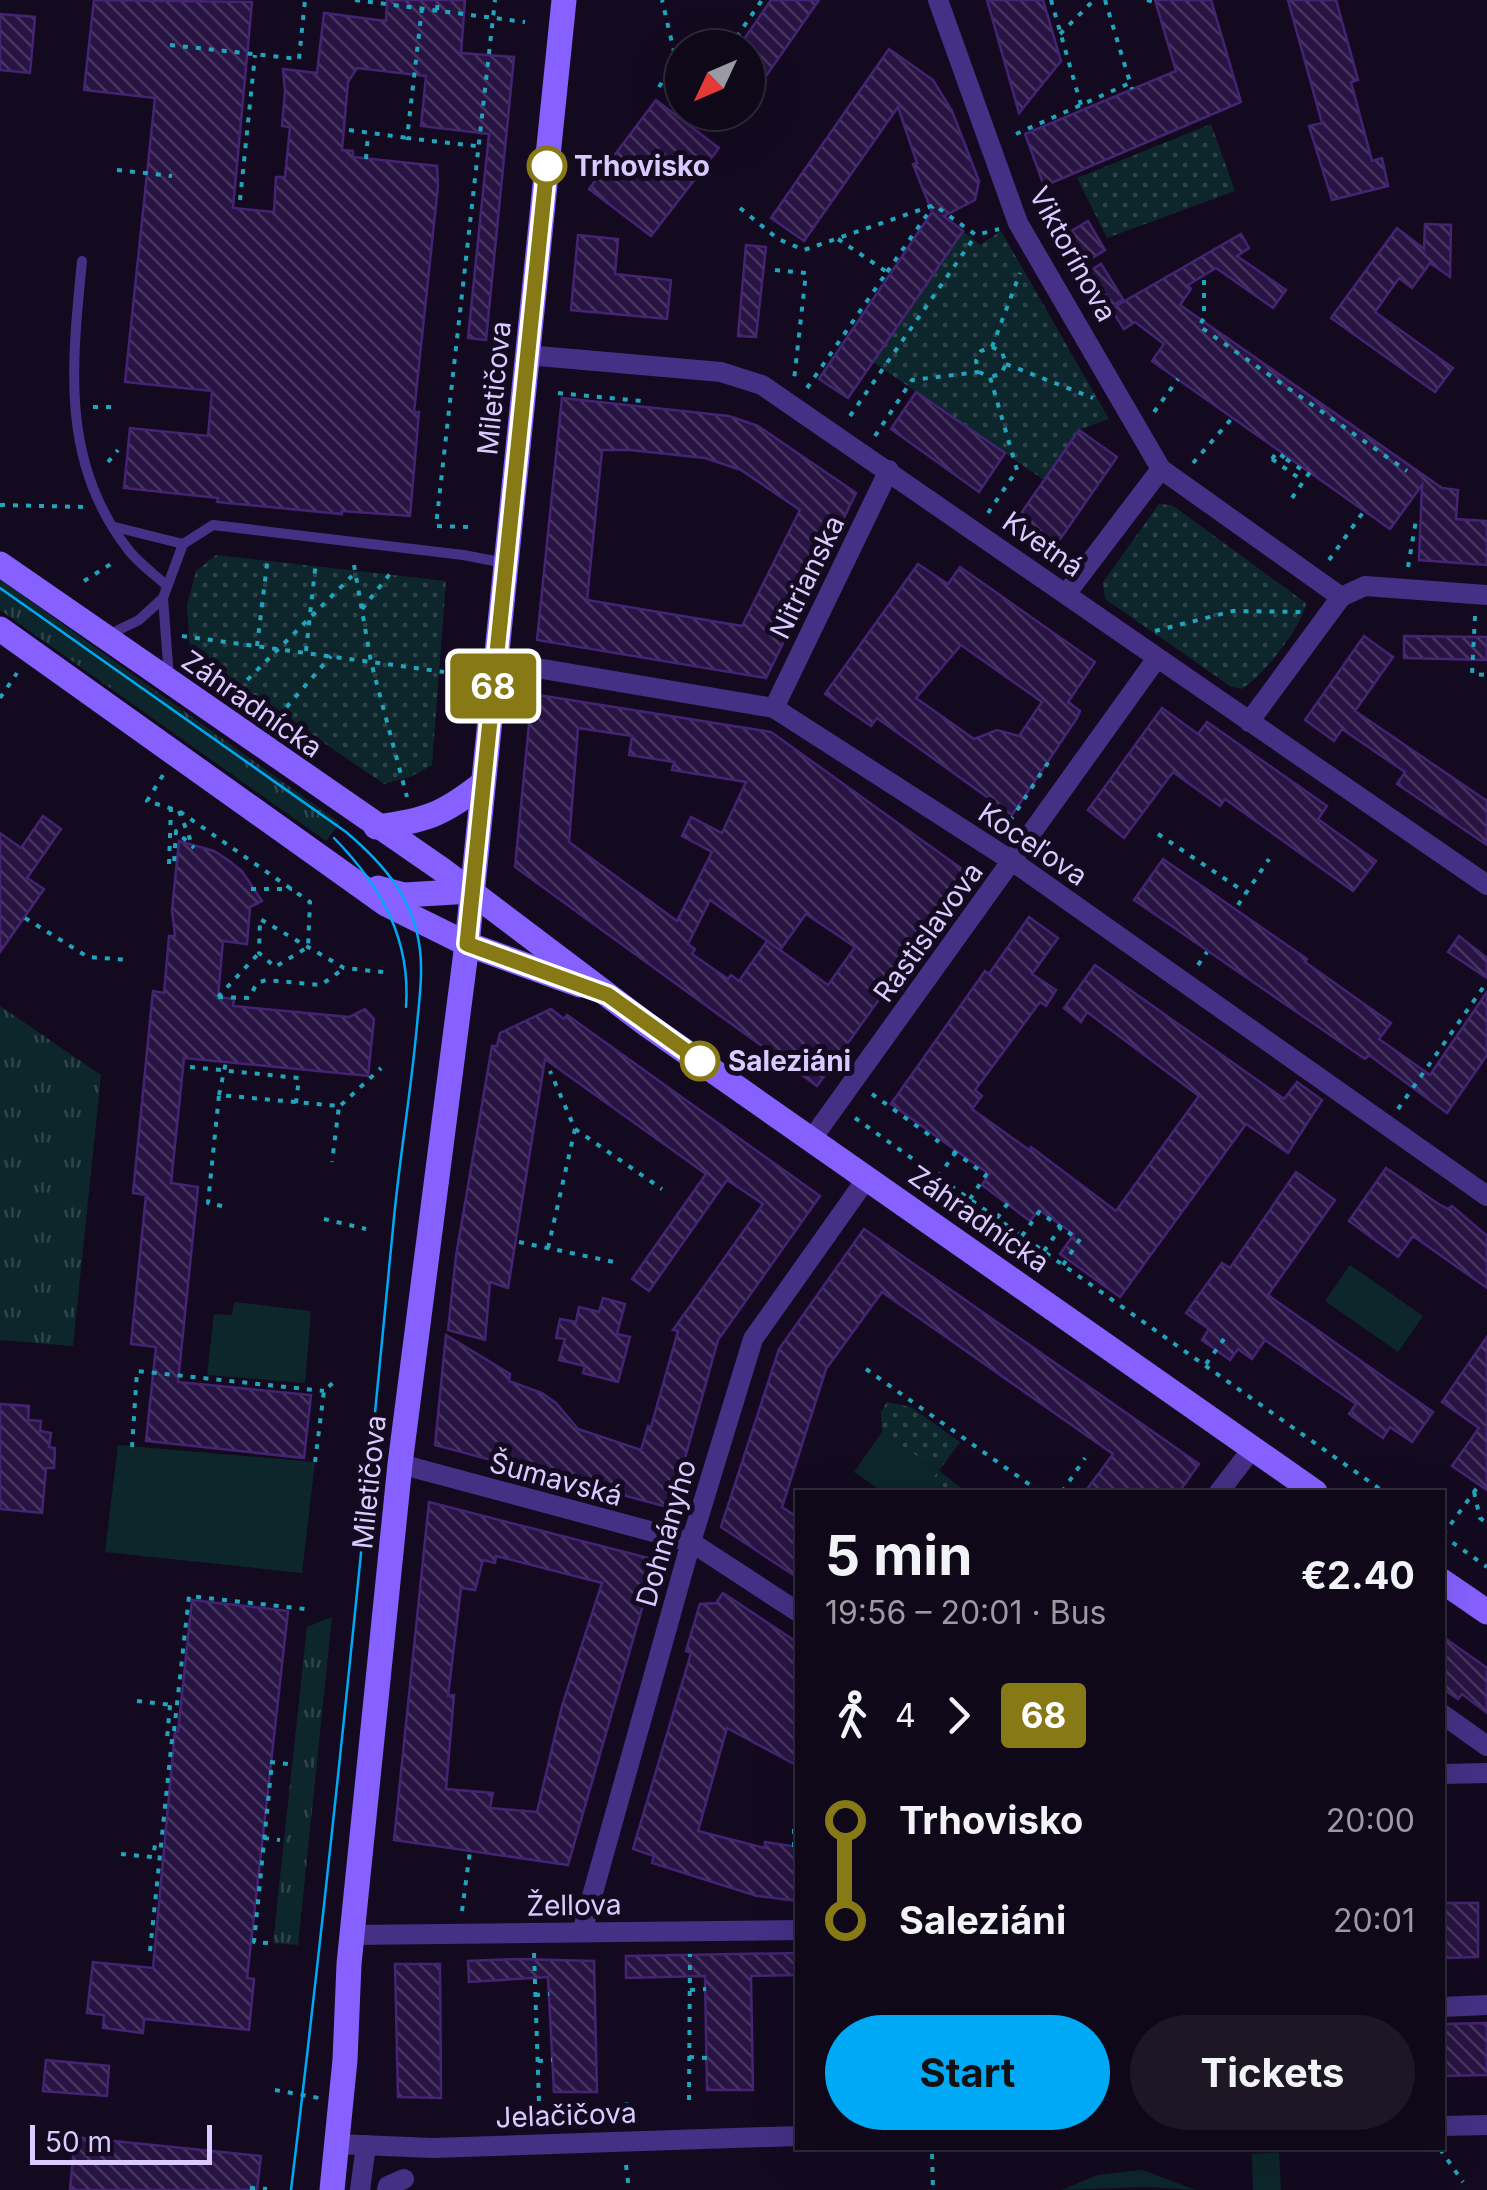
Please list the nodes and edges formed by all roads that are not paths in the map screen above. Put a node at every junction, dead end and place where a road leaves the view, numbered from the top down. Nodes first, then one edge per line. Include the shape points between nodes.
1 (938, 0) edge
2 (565, 1) edge
3 (82, 261) dead end
4 (527, 355) junction
5 (1161, 469) junction
6 (888, 470) junction
7 (114, 527) junction
8 (183, 544) junction
9 (0, 564) edge
10 (506, 564) junction
11 (166, 585) junction
12 (1066, 594) junction
13 (1342, 596) junction
14 (163, 598) junction
15 (1481, 603) edge
16 (0, 629) edge
17 (104, 637) junction
18 (1157, 658) junction
19 (496, 661) junction
20 (170, 683) junction
21 (774, 708) junction
22 (1248, 722) junction
23 (484, 782) junction
24 (376, 827) junction
25 (1012, 862) junction
26 (358, 881) junction
27 (1487, 885) edge
28 (472, 892) junction
29 (467, 944) junction
30 (608, 995) junction
31 (812, 1140) junction
32 (867, 1178) junction
33 (1487, 1196) edge
34 (1252, 1449) junction
35 (400, 1464) junction
36 (1221, 1490) edge
37 (1312, 1490) edge
38 (692, 1542) junction
39 (1445, 1583) edge
40 (795, 1610) edge
41 (1487, 1612) edge
42 (1445, 1716) edge
43 (1487, 1746) edge
44 (1487, 1773) edge
45 (1445, 1774) edge
46 (795, 1930) edge
47 (582, 1932) junction
48 (352, 1935) junction
49 (1487, 2005) edge
50 (1445, 2006) edge
51 (1445, 2126) edge
52 (1487, 2126) edge
53 (795, 2136) edge
54 (336, 2144) junction
55 (366, 2145) junction
56 (332, 2190) edge
57 (360, 2190) edge

1 - 5 street, Viktorínova via 1018,223
2 - 4 street, Miletičova
3 - 7 lane via 74,408 90,480
4 - 6 street, Kvetná via 733,374 762,385
4 - 10 street, Miletičova
5 - 12 street
5 - 13 street
6 - 12 street, Kvetná
6 - 21 street, Nitrianska
7 - 8 lane
7 - 11 lane via 127,549
8 - 10 lane via 213,524
8 - 11 lane
9 - 17 street, Záhradnícka
10 - 19 street, Miletičova
11 - 14 lane
12 - 18 street, Kvetná
13 - 15 street via 1365,586
13 - 22 street
14 - 17 lane via 139,620
14 - 20 lane
16 - 26 street, Záhradnícka
17 - 20 street, Záhradnícka
18 - 22 street, Kvetná
18 - 25 street, Rastislavova
19 - 21 street, Koceľova
19 - 23 street, Miletičova
20 - 24 street, Záhradnícka
21 - 25 street, Koceľova
22 - 27 street, Kvetná
23 - 24 street via 450,809
23 - 28 street, Miletičova
24 - 28 street, Záhradnícka
25 - 31 street, Rastislavova
25 - 33 street, Koceľova
26 - 28 street, Záhradnícka via 404,895
26 - 29 street, Záhradnícka via 386,904
28 - 29 street, Miletičova
28 - 30 street, Záhradnícka
29 - 30 street, Záhradnícka
29 - 35 street, Miletičova
30 - 31 street, Záhradnícka
31 - 32 street, Záhradnícka
32 - 34 street, Záhradnícka
32 - 38 street, Dohnányho via 753,1339
34 - 36 street
34 - 37 street, Záhradnícka
35 - 38 street, Šumavská
35 - 48 street, Miletičova
38 - 40 street, Šumavská
38 - 47 street, Dohnányho
39 - 41 street
42 - 43 street
44 - 45 street
46 - 47 street, Žellova
47 - 48 street, Žellova
48 - 54 street, Miletičova
49 - 50 street
51 - 52 street
53 - 55 street, Jelačičova
54 - 55 street, Jelačičova
54 - 56 street, Miletičova
55 - 57 street

